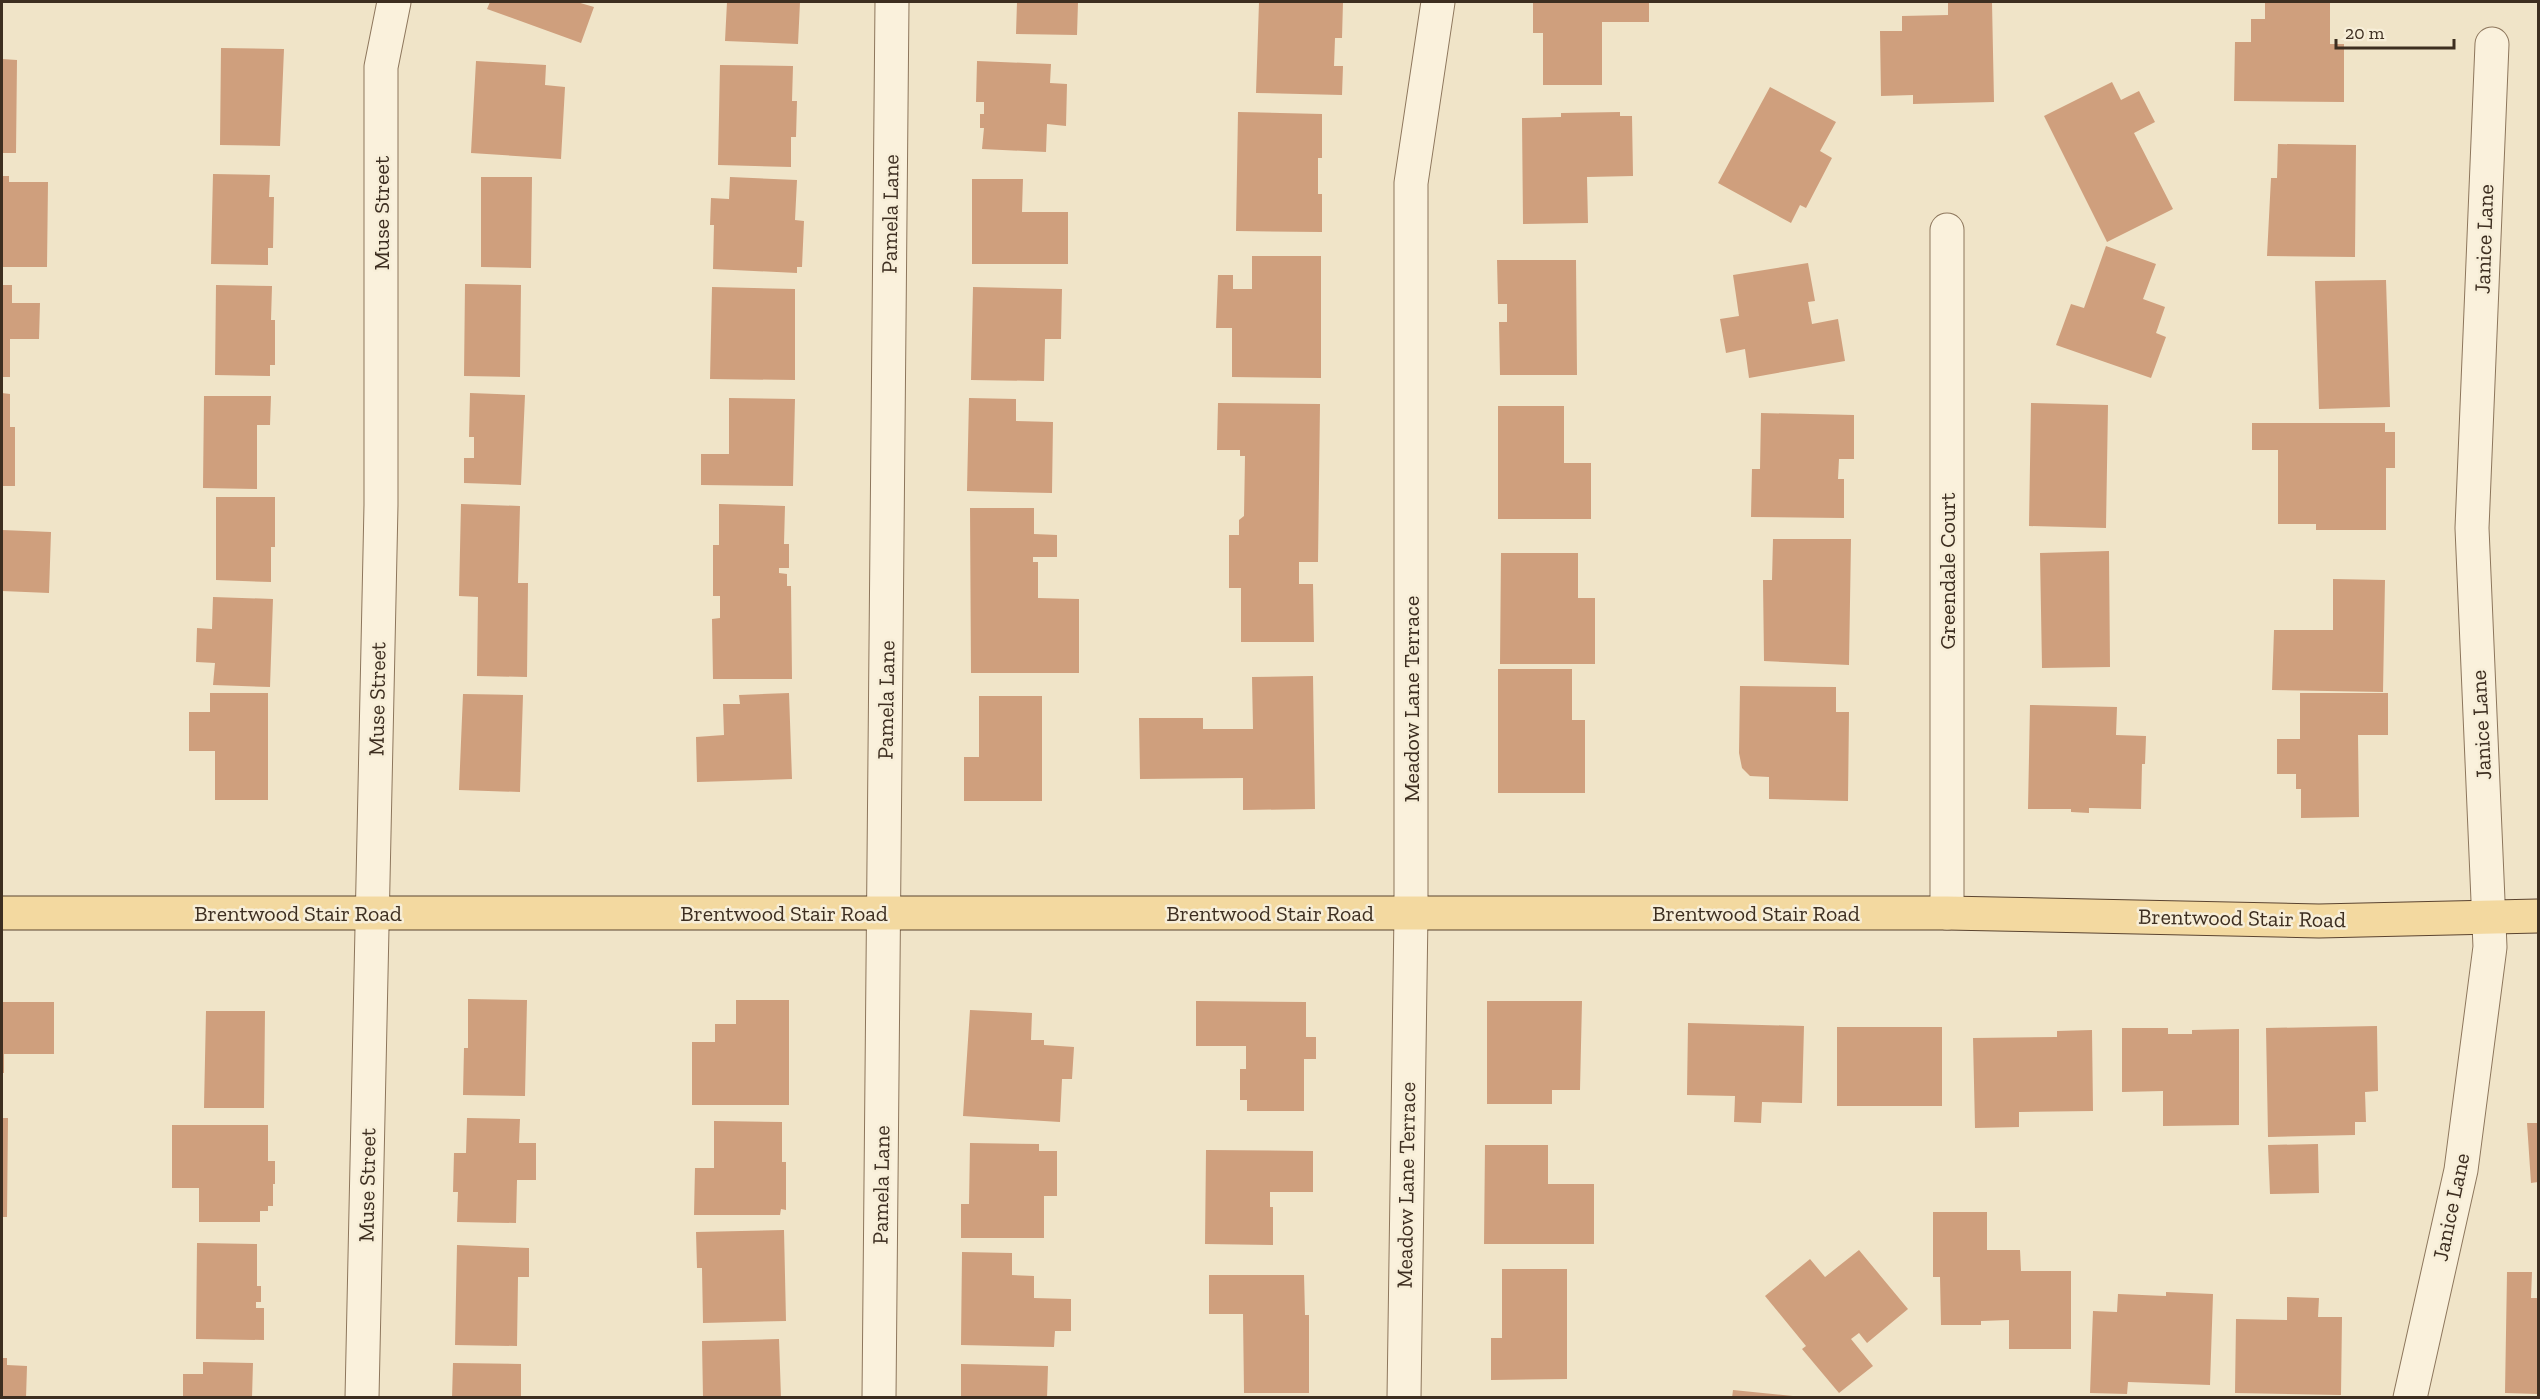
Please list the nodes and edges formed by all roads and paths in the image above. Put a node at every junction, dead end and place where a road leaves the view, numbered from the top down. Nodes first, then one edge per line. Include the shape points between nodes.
1 (394, 2) edge
2 (892, 2) edge
3 (1438, 2) edge
4 (2492, 44) dead end
5 (1947, 230) dead end
6 (2, 913) edge
7 (372, 913) junction
8 (884, 913) junction
9 (1411, 913) junction
10 (1947, 913) junction
11 (2538, 916) edge
12 (2490, 917) junction
13 (362, 1398) edge
14 (879, 1398) edge
15 (1404, 1398) edge
16 (2410, 1398) edge

1 - 7 street, Muse Street via 381,67 381,505
2 - 8 street, Pamela Lane
3 - 9 street, Meadow Lane Terrace via 1411,183
4 - 12 street, Janice Lane via 2472,528
5 - 10 street, Greendale Court
6 - 7 main road, Brentwood Stair Road
7 - 8 main road, Brentwood Stair Road
7 - 13 street, Muse Street
8 - 9 main road, Brentwood Stair Road
8 - 14 street, Pamela Lane
9 - 10 main road, Brentwood Stair Road
9 - 15 street, Meadow Lane Terrace
10 - 12 main road, Brentwood Stair Road via 2319,921
11 - 12 main road, Brentwood Stair Road
12 - 16 street, Janice Lane via 2490,947 2461,1170

